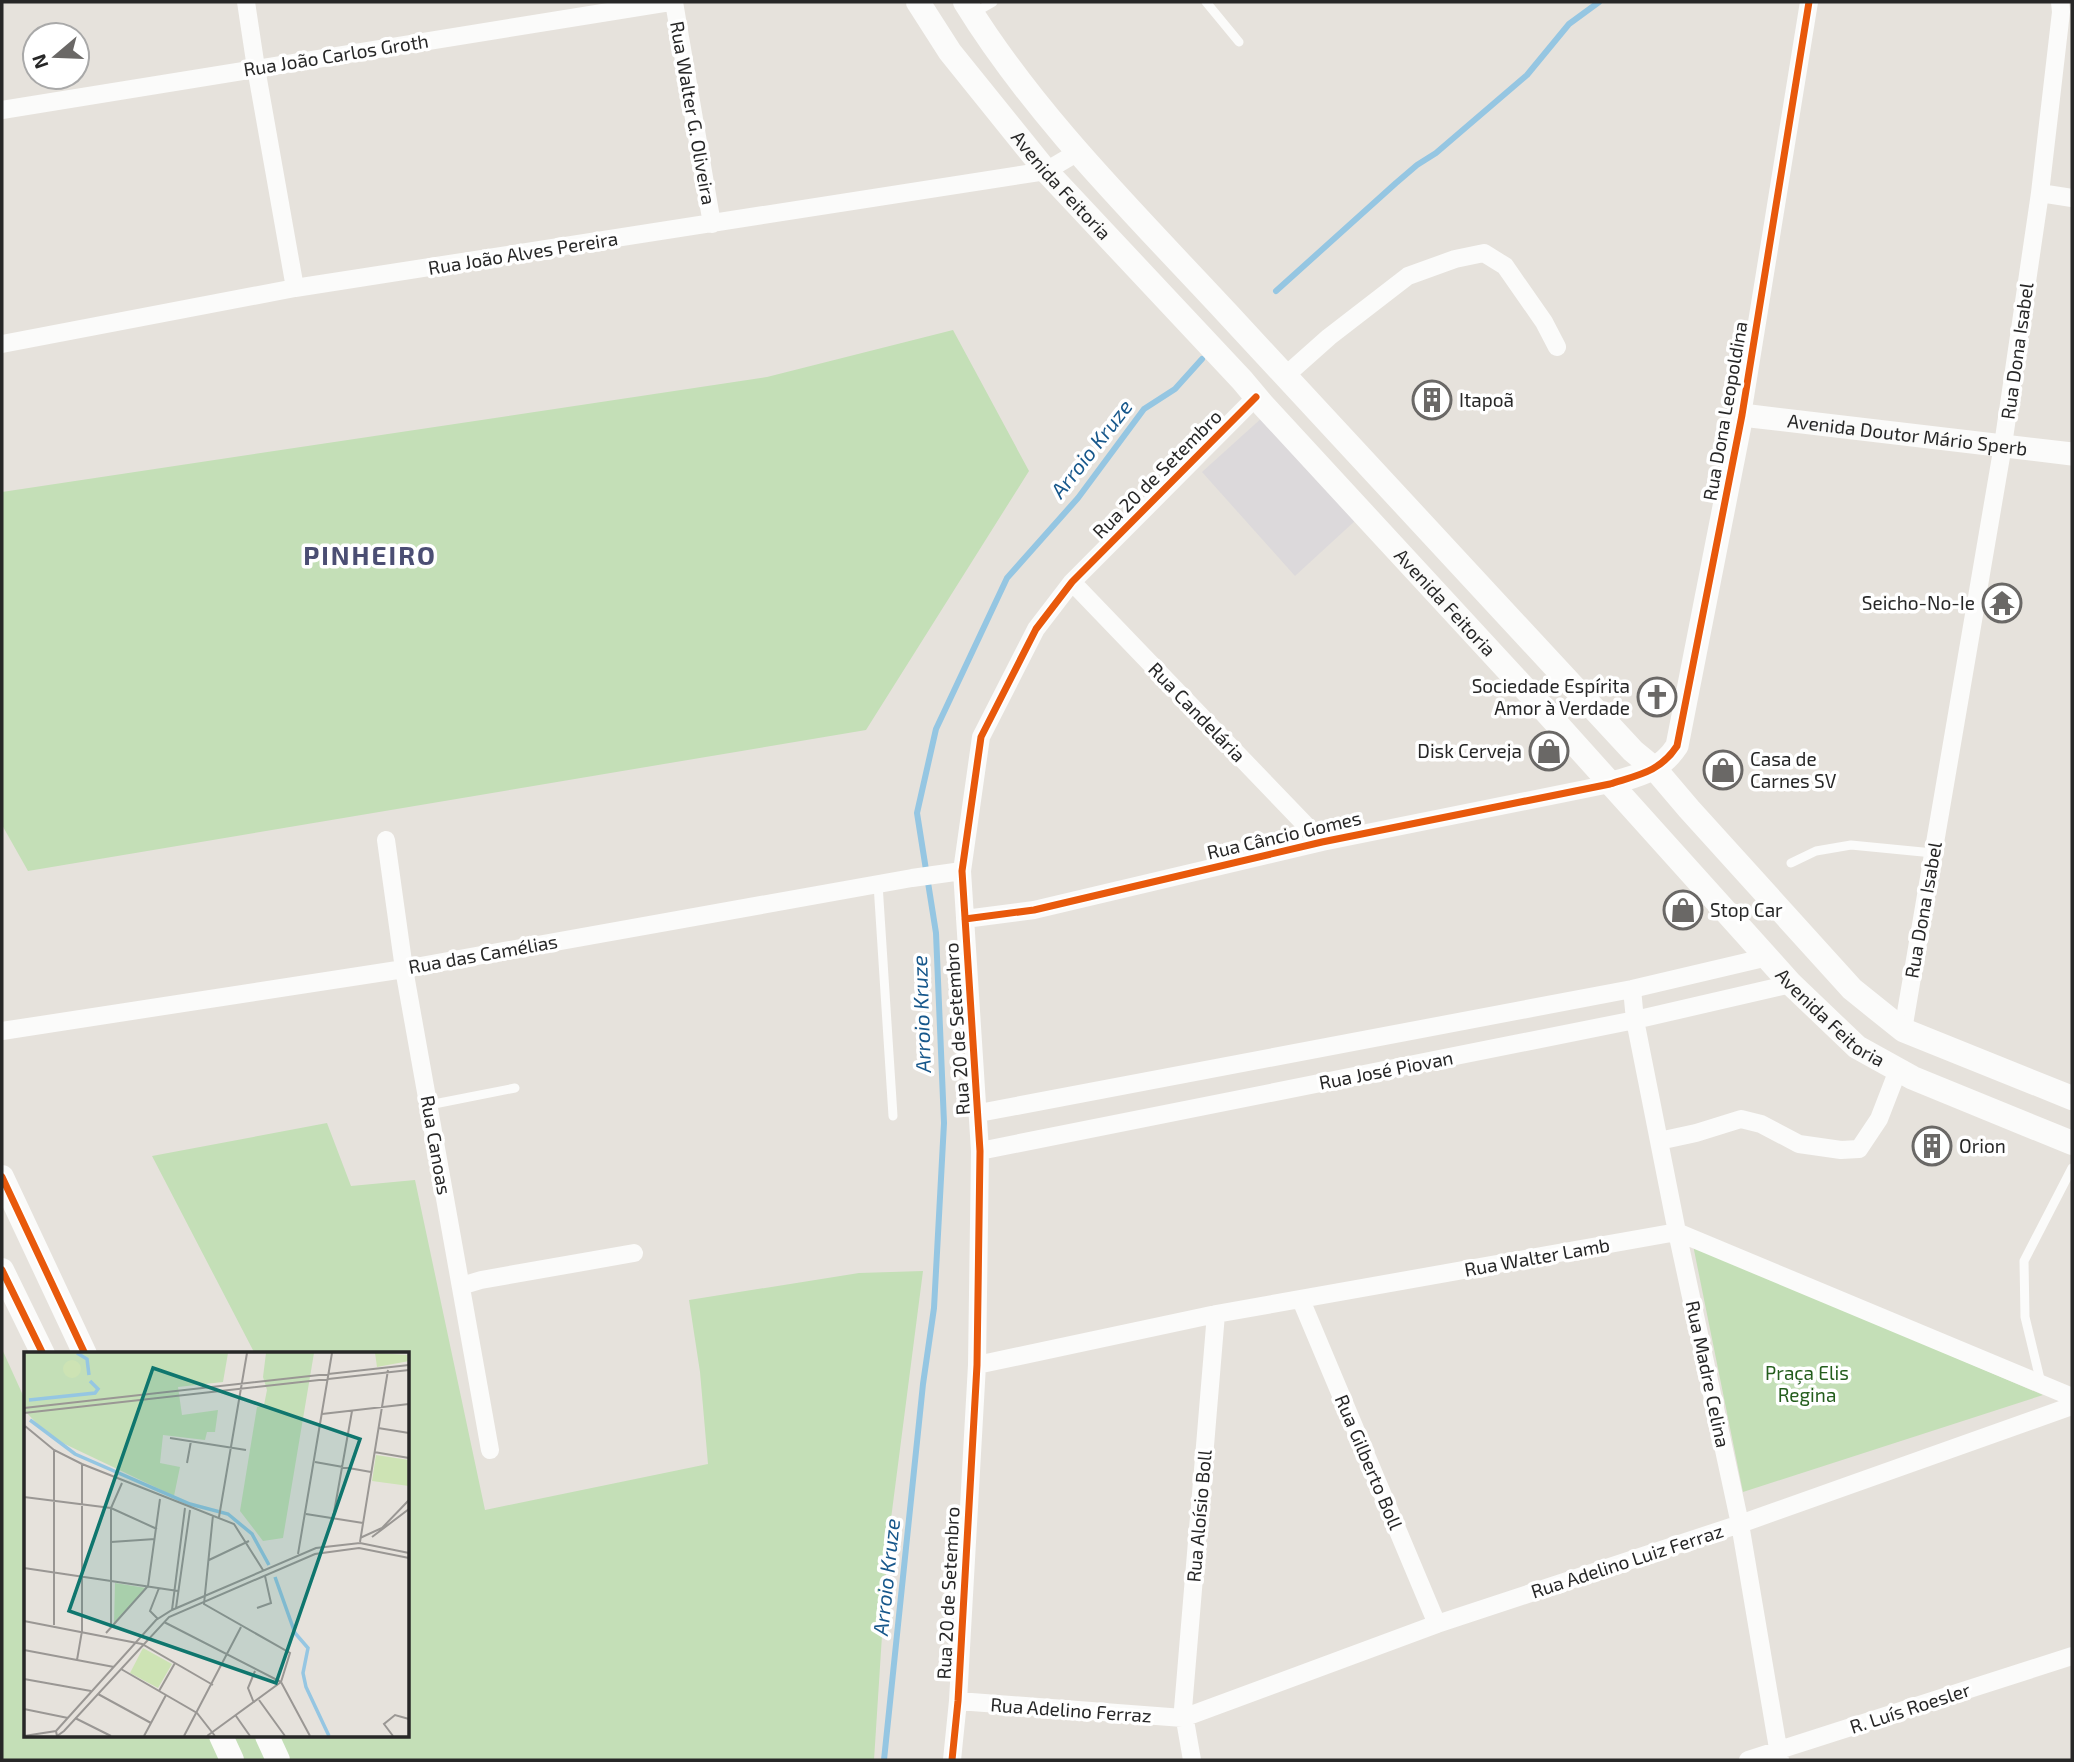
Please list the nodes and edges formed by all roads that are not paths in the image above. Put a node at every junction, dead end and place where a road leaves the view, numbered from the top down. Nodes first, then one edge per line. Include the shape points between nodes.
1 (246, 2) edge
2 (672, 2) edge
3 (918, 2) edge
4 (1206, 2) edge
5 (1809, 2) edge
6 (2060, 2) edge
7 (977, 6) edge
8 (1238, 42) dead end
9 (256, 68) junction
10 (2, 110) edge
11 (1079, 152) junction
12 (1046, 170) junction
13 (2040, 193) junction
14 (2072, 198) edge
15 (712, 224) junction
16 (295, 288) junction
17 (2, 344) edge
18 (1557, 347) dead end
19 (1268, 358) junction
20 (1284, 377) junction
21 (1249, 388) junction
22 (1742, 415) junction
23 (2003, 445) junction
24 (2072, 454) edge
25 (1072, 582) junction
26 (1655, 769) junction
27 (1611, 784) junction
28 (386, 840) dead end
29 (1322, 842) junction
30 (1933, 853) junction
31 (1791, 863) dead end
32 (962, 871) junction
33 (878, 884) junction
34 (965, 919) junction
35 (1768, 957) junction
36 (404, 968) junction
37 (1791, 984) junction
38 (1632, 989) junction
39 (1635, 1020) junction
40 (1903, 1030) junction
41 (2, 1031) edge
42 (1898, 1070) junction
43 (515, 1088) dead end
44 (2072, 1098) edge
45 (429, 1105) junction
46 (979, 1113) junction
47 (893, 1116) dead end
48 (1659, 1141) junction
49 (2072, 1143) edge
50 (980, 1151) junction
51 (2072, 1168) edge
52 (2, 1177) edge
53 (1677, 1232) junction
54 (634, 1253) dead end
55 (2, 1270) edge
56 (461, 1286) junction
57 (1301, 1300) junction
58 (1216, 1314) junction
59 (42, 1352) edge
60 (84, 1352) edge
61 (977, 1366) junction
62 (2042, 1384) junction
63 (2072, 1397) edge
64 (2072, 1406) edge
65 (490, 1450) dead end
66 (1740, 1524) junction
67 (1437, 1625) junction
68 (2072, 1656) edge
69 (958, 1701) junction
70 (1184, 1718) junction
71 (222, 1738) edge
72 (268, 1738) edge
73 (1779, 1755) edge
74 (232, 1760) edge
75 (278, 1760) edge
76 (952, 1760) edge
77 (1192, 1760) edge
78 (1748, 1760) edge

1 - 9 street
2 - 9 street, Rua João Carlos Groth
2 - 15 street, Rua Walter G. Oliveira
3 - 12 main road, Avenida Feitoria via 950,52
4 - 8 lane
5 - 22 street, Rua Dona Leopoldina
6 - 13 street, Rua Dona Isabel
7 - 11 main road, Avenida Feitoria via 990,42
9 - 10 street, Rua João Carlos Groth
9 - 16 street
11 - 12 street, Rua João Alves Pereira
11 - 19 main road, Avenida Feitoria
12 - 15 street, Rua João Alves Pereira
12 - 21 main road, Avenida Feitoria
13 - 14 street
13 - 23 street, Rua Dona Isabel
15 - 16 street, Rua João Alves Pereira
16 - 17 street, Rua João Alves Pereira
18 - 20 street via 1505,266 1484,253 1408,276
19 - 20 main road, Avenida Feitoria
19 - 21 main road
20 - 26 main road, Avenida Feitoria via 1633,751
21 - 25 street, Rua 20 de Setembro
21 - 27 main road, Avenida Feitoria
22 - 23 street, Avenida Doutor Mário Sperb
22 - 26 street, Rua Dona Leopoldina via 1676,746
23 - 24 street, Avenida Doutor Mário Sperb
23 - 30 street, Rua Dona Isabel
25 - 29 street, Rua Candelária
25 - 32 street, Rua 20 de Setembro via 1036,629 981,737
26 - 27 street
26 - 40 main road, Avenida Feitoria via 1852,989
27 - 29 street, Rua Câncio Gomes
27 - 35 main road, Avenida Feitoria
28 - 36 street, Rua Canoas
29 - 34 street, Rua Câncio Gomes via 1034,910
30 - 31 lane via 1851,845 1816,851
30 - 40 street, Rua Dona Isabel
32 - 33 street, Rua das Camélias
32 - 34 street, Rua 20 de Setembro
33 - 36 street, Rua das Camélias
33 - 47 lane
34 - 46 street, Rua 20 de Setembro
35 - 37 main road, Avenida Feitoria
35 - 38 street, Rua José Piovan
36 - 41 street, Rua das Camélias
36 - 45 street, Rua Canoas
37 - 39 street, Rua José Piovan
37 - 42 main road, Avenida Feitoria via 1857,1047
38 - 39 street, Rua Madre Celina
38 - 46 street, Rua José Piovan
39 - 48 street, Rua Madre Celina
39 - 50 street, Rua José Piovan
40 - 44 main road, Avenida Feitoria
42 - 48 street via 1879,1119 1859,1149 1799,1144 1741,1119
42 - 49 main road, Avenida Feitoria
43 - 45 lane
45 - 56 street, Rua Canoas
46 - 50 street, Rua 20 de Setembro
48 - 53 street, Rua Madre Celina
50 - 61 street, Rua 20 de Setembro
51 - 62 lane via 2024,1261 2025,1317
52 - 60 main road
53 - 57 street, Rua Walter Lamb
53 - 62 street
53 - 66 street, Rua Madre Celina
54 - 56 street
55 - 59 main road
56 - 65 street, Rua Canoas
57 - 58 street, Rua Walter Lamb
57 - 67 street, Rua Gilberto Boll
58 - 61 street, Rua Walter Lamb
58 - 70 street, Rua Aloísio Boll
61 - 69 street, Rua 20 de Setembro
62 - 63 street
64 - 66 street, Rua Adelino Luiz Ferraz
66 - 67 street, Rua Adelino Luiz Ferraz
66 - 73 street, Rua Madre Celina
67 - 70 street, Rua Adelino Luiz Ferraz
68 - 73 street, R. Luís Roesler
69 - 70 street, Rua Adelino Ferraz
69 - 76 street, Rua 20 de Setembro
70 - 77 street, Rua Aloísio Boll
71 - 74 main road
72 - 75 main road
73 - 78 street, R. Luís Roesler

